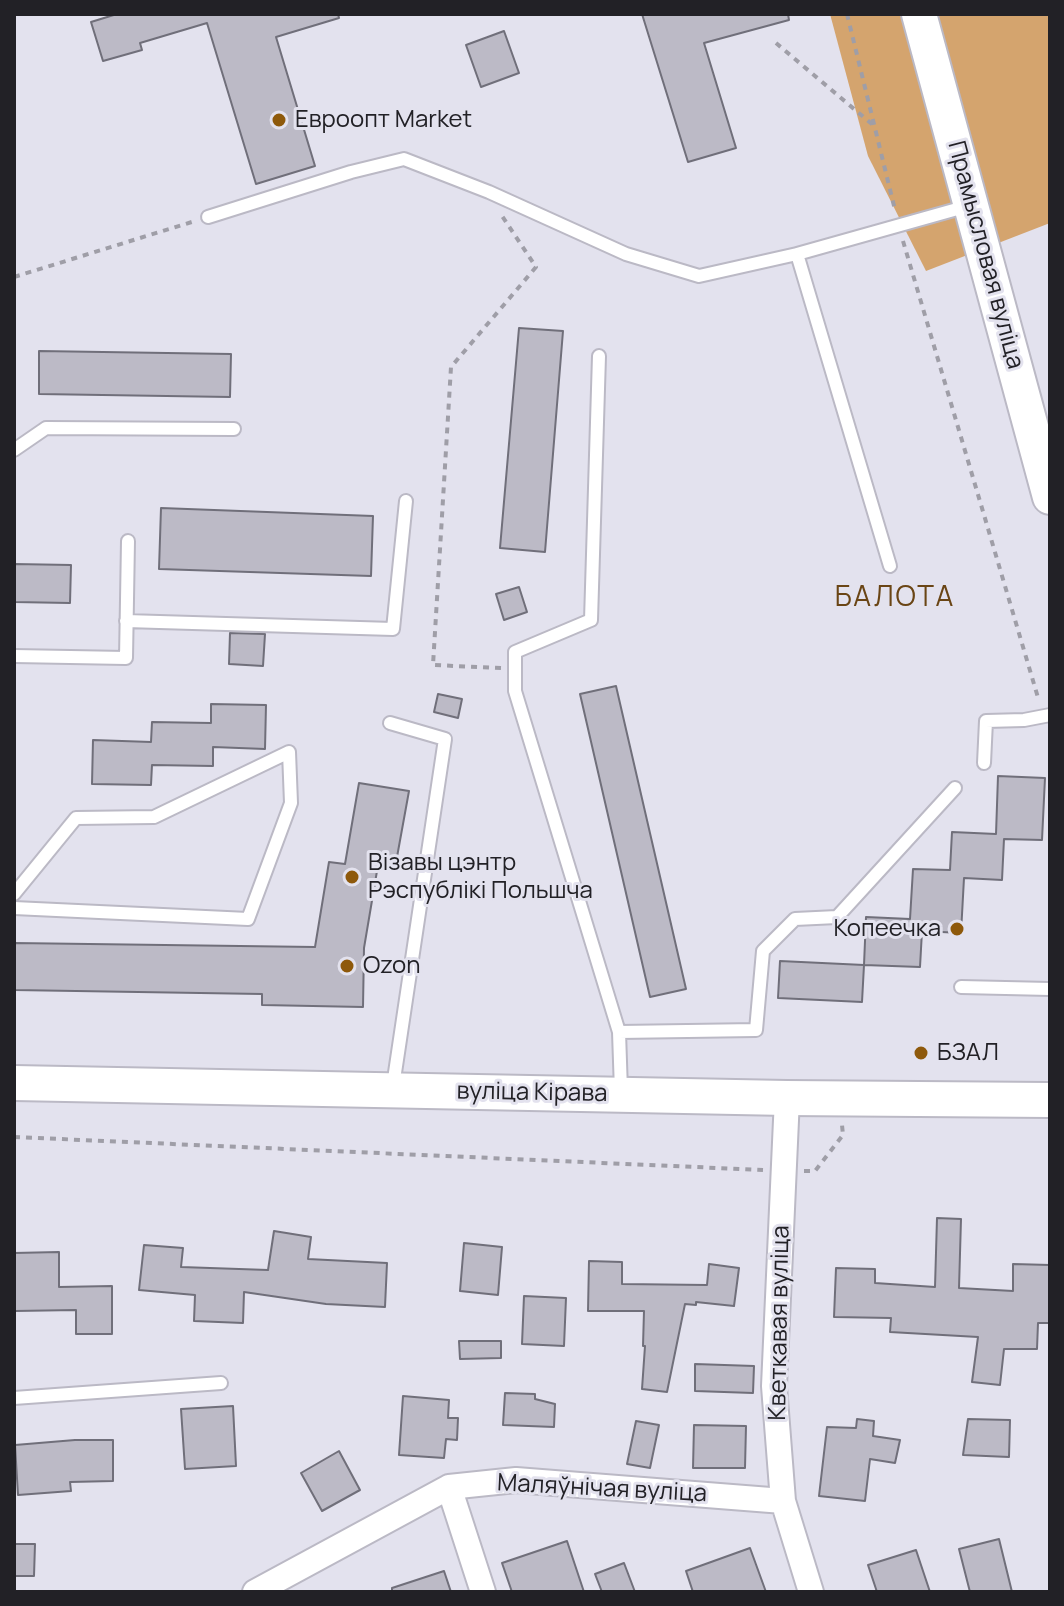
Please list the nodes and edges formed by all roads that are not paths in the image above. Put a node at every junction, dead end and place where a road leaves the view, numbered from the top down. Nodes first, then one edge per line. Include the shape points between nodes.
1 (919, 14) edge
2 (971, 205) junction
3 (208, 217) road end
4 (797, 254) junction
5 (599, 356) dead end
6 (234, 429) dead end
7 (14, 450) edge
8 (1050, 497) edge
9 (406, 501) dead end
10 (128, 541) dead end
11 (890, 566) dead end
12 (126, 621) junction
13 (14, 656) edge
14 (1046, 716) edge
15 (390, 723) dead end
16 (984, 763) dead end
17 (955, 788) dead end
18 (14, 894) edge
19 (14, 908) edge
20 (961, 987) dead end
21 (1050, 989) edge
22 (619, 1032) junction
23 (14, 1083) edge
24 (393, 1089) junction
25 (621, 1095) junction
26 (787, 1098) junction
27 (1050, 1100) edge
28 (221, 1383) dead end
29 (14, 1398) edge
30 (449, 1487) junction
31 (783, 1501) junction
32 (255, 1592) edge
33 (483, 1592) edge
34 (811, 1592) edge

1 - 2 main road, Прамысловая вуліца
2 - 4 lane
2 - 8 main road, Прамысловая вуліца
3 - 4 lane via 404,159 626,254 699,276
4 - 11 lane
5 - 22 lane via 591,620 515,652 515,691
6 - 7 lane via 46,428
9 - 12 lane via 393,629
10 - 12 lane
12 - 13 lane via 126,658
14 - 16 lane via 986,721
15 - 24 lane via 445,739
17 - 22 lane via 837,917 795,919 763,951 756,1030
18 - 19 lane via 76,818 154,817 289,752 291,803 248,919
20 - 21 lane
22 - 25 lane
23 - 24 main road, вуліца Кірава
24 - 25 main road, вуліца Кірава
25 - 26 main road, вуліца Кірава
26 - 27 main road, вуліца Кірава
26 - 31 street, Кветкавая вуліца via 774,1386
28 - 29 lane
30 - 31 street, Маляўнічая вуліца via 516,1480
30 - 32 street, Маляўнічая вуліца
30 - 33 street
31 - 34 street, Кветкавая вуліца

